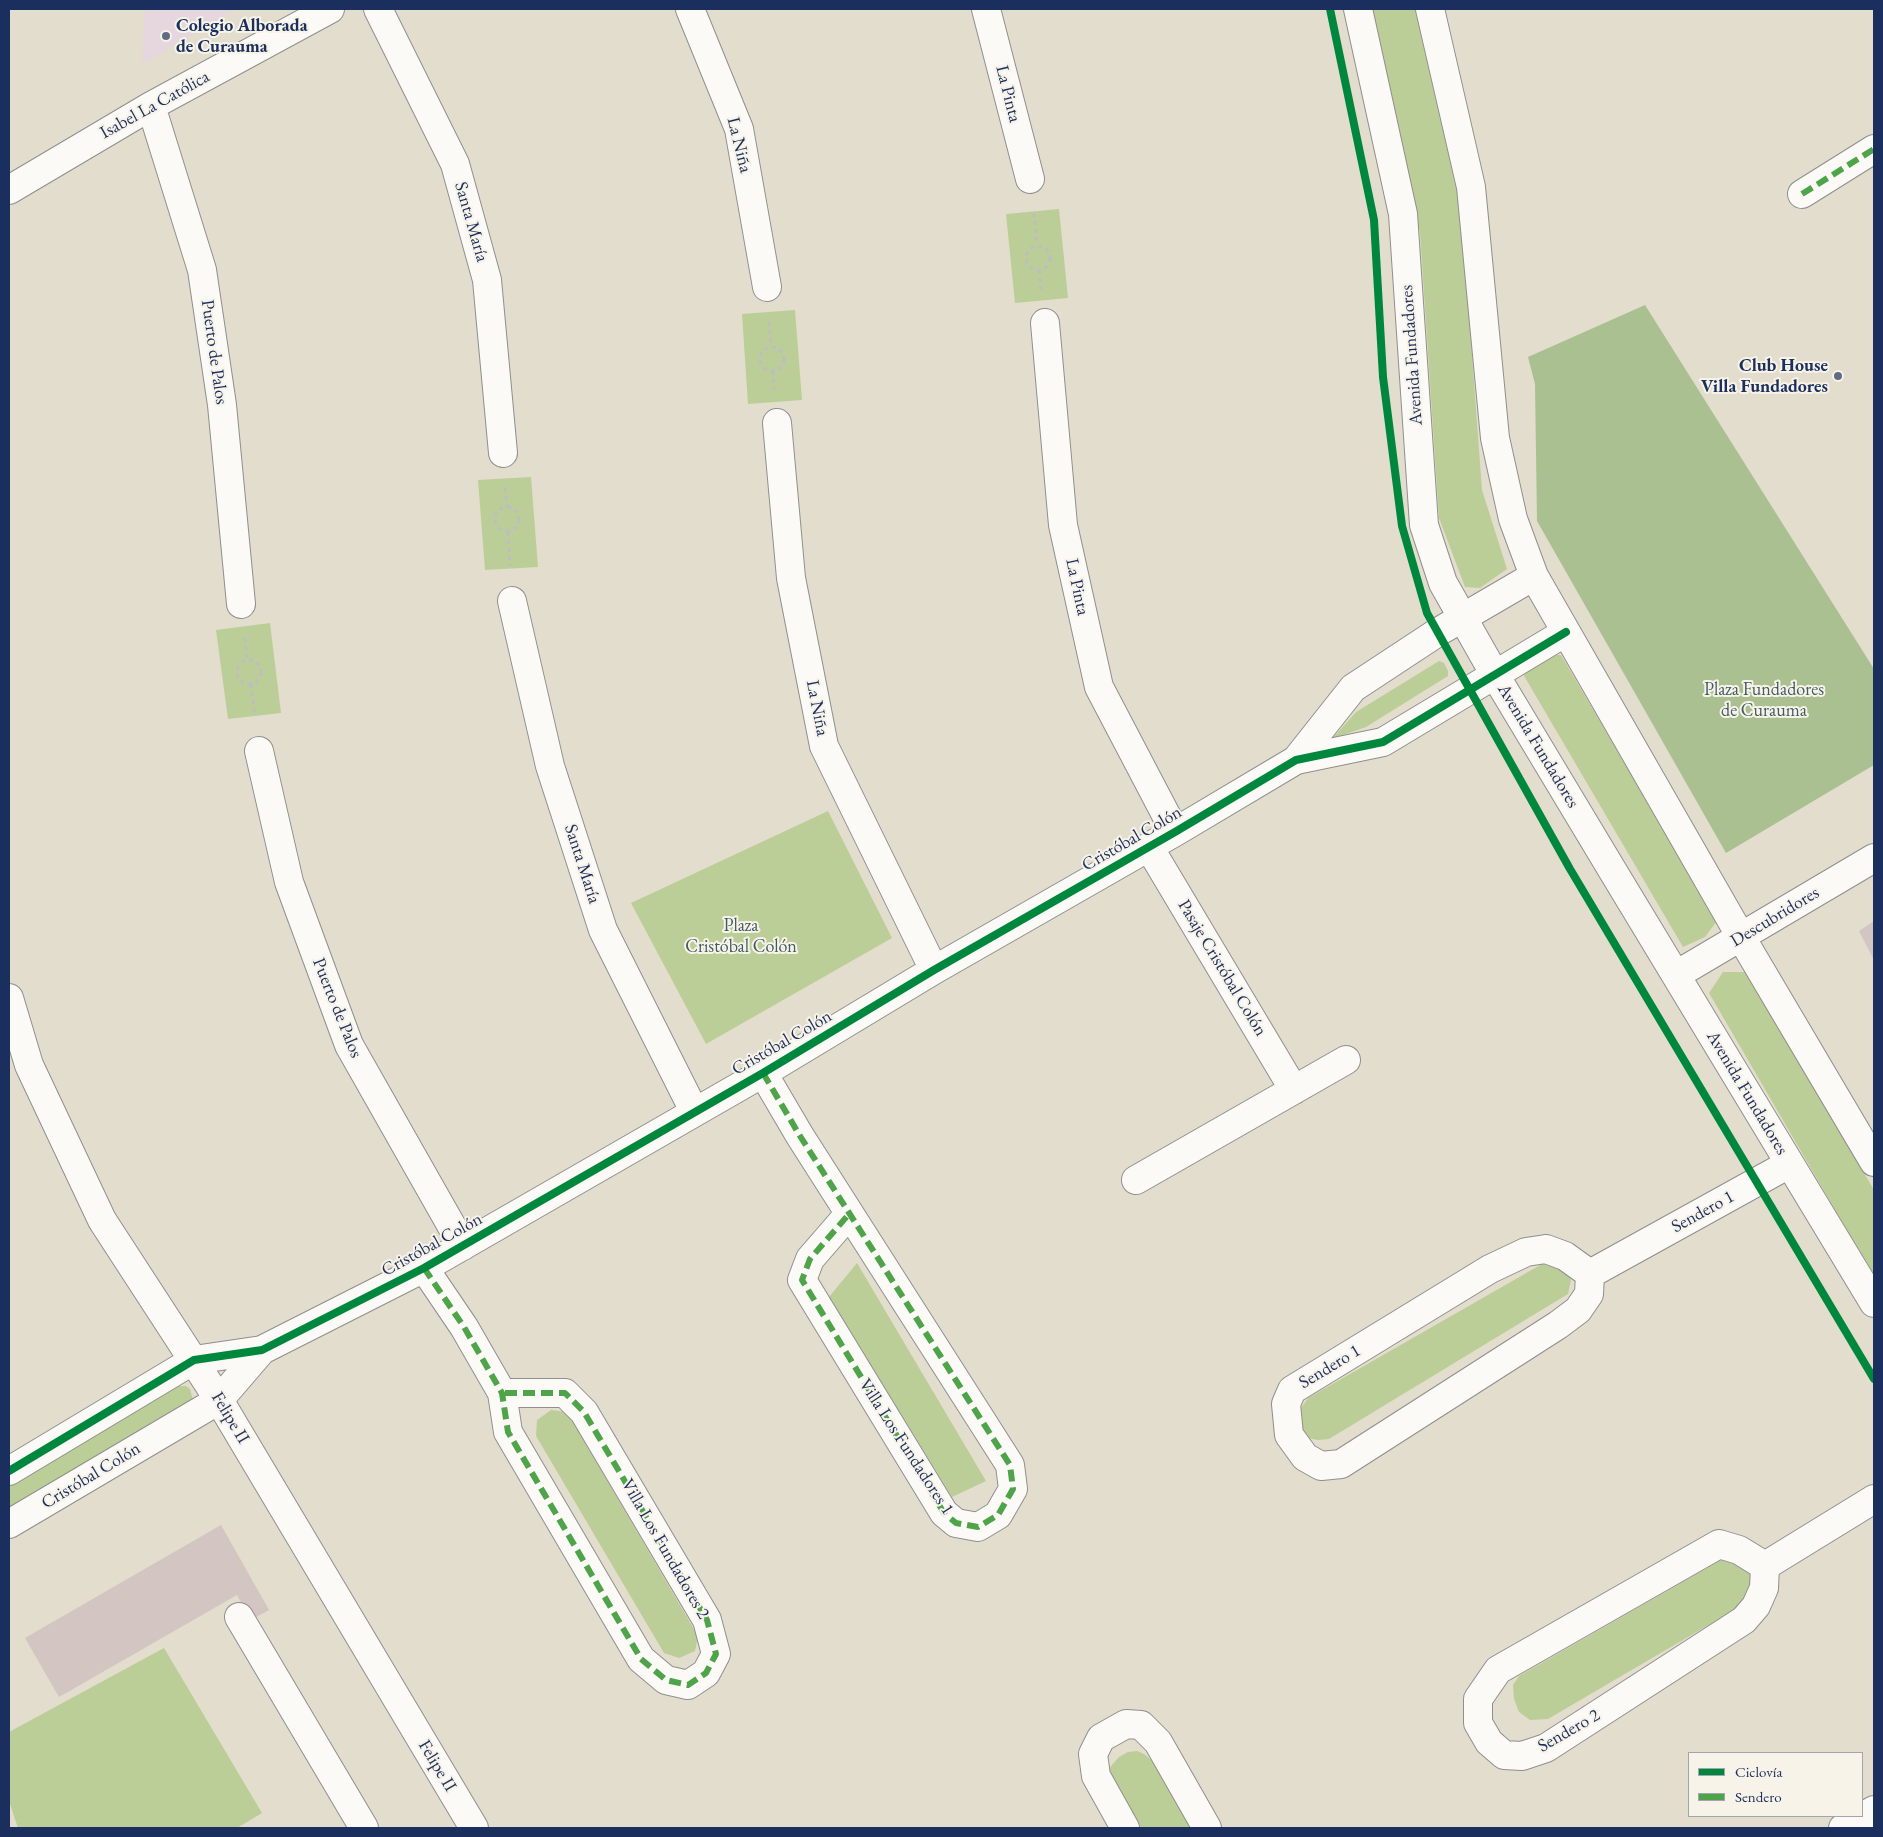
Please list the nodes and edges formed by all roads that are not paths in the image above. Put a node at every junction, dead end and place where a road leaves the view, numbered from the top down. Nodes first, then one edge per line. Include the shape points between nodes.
1 (330, 9) edge
2 (378, 9) edge
3 (690, 9) edge
4 (986, 9) edge
5 (1358, 9) edge
6 (1430, 9) edge
7 (151, 106) junction
8 (1874, 149) edge
9 (1030, 179) dead end
10 (9, 190) edge
11 (1802, 194) dead end
12 (767, 287) dead end
13 (1045, 323) dead end
14 (777, 423) dead end
15 (503, 453) dead end
16 (1534, 576) junction
17 (512, 601) dead end
18 (241, 604) dead end
19 (1463, 618) junction
20 (1566, 632) junction
21 (1496, 675) junction
22 (259, 751) dead end
23 (1296, 760) junction
24 (1175, 832) junction
25 (1149, 847) junction
26 (1874, 858) edge
27 (1741, 937) junction
28 (934, 970) junction
29 (1676, 975) junction
30 (9, 998) edge
31 (1346, 1060) dead end
32 (763, 1073) junction
33 (1294, 1090) junction
34 (694, 1111) junction
35 (1874, 1162) edge
36 (1790, 1164) junction
37 (1136, 1180) dead end
38 (849, 1214) junction
39 (463, 1246) junction
40 (424, 1268) junction
41 (1590, 1274) junction
42 (1874, 1303) edge
43 (262, 1350) junction
44 (194, 1360) junction
45 (502, 1393) junction
46 (219, 1400) junction
47 (9, 1471) edge
48 (1874, 1499) edge
49 (9, 1524) edge
50 (1765, 1566) junction
51 (239, 1616) dead end
52 (1874, 1810) edge
53 (1863, 1816) edge
54 (1862, 1817) edge
55 (364, 1828) edge
56 (474, 1828) edge
57 (1125, 1828) edge
58 (1207, 1828) edge
59 (1843, 1828) edge

1 - 7 street, Isabel La Católica
2 - 15 street, Santa María via 455,164 487,280
3 - 12 street, La Niña via 739,129
4 - 9 street, La Pinta
5 - 19 street, Avenida Fundadores via 1403,214 1424,525 1443,583
6 - 16 street via 1471,187 1495,438 1513,519
7 - 10 street, Isabel La Católica
7 - 18 street, Puerto de Palos via 202,270 222,405
8 - 11 street
13 - 24 street, La Pinta via 1063,525 1099,687
14 - 28 street, La Niña via 791,578 824,746
16 - 19 street, Cristóbal Colón
16 - 20 street
17 - 34 street, Santa María via 550,766 604,930
19 - 21 street, Avenida Fundadores
19 - 23 street, Cristóbal Colón via 1353,688
20 - 21 street, Cristóbal Colón
20 - 27 street
21 - 23 street, Cristóbal Colón via 1383,742
21 - 29 street, Avenida Fundadores
22 - 39 street, Puerto de Palos via 289,882 349,1045
23 - 24 street, Cristóbal Colón
24 - 25 street, Cristóbal Colón
25 - 28 street, Cristóbal Colón
25 - 33 street, Pasaje Cristóbal Colón
26 - 27 street, Descubridores
27 - 29 street, Descubridores
27 - 35 street
28 - 32 street, Cristóbal Colón
29 - 36 street, Avenida Fundadores
30 - 44 street, Felipe II via 29,1065 102,1220
31 - 33 street
32 - 34 street, Cristóbal Colón
32 - 38 street, Villa Los Fundadores 1
33 - 37 street
34 - 39 street, Cristóbal Colón
36 - 41 street, Sendero 1
36 - 42 street, Avenida Fundadores
38 - 38 street, Villa Los Fundadores 1 via 810,1259 802,1280 944,1513 956,1523 978,1527 998,1515 1013,1489 1010,1465
39 - 40 street, Cristóbal Colón
40 - 43 street, Cristóbal Colón
40 - 45 street, Villa Los Fundadores 2 via 464,1327
41 - 41 street, Sendero 1 via 1565,1256 1546,1249 1526,1252 1490,1270 1292,1390 1286,1404 1289,1435 1305,1458 1321,1466 1340,1464 1578,1310 1588,1294
43 - 44 street, Cristóbal Colón
43 - 46 street, Cristóbal Colón
44 - 46 street, Felipe II
44 - 47 street, Cristóbal Colón
45 - 45 street, Villa Los Fundadores 2 via 508,1432 641,1659 666,1680 688,1685 706,1673 716,1654 707,1620 584,1412 565,1393
46 - 49 street, Cristóbal Colón
46 - 56 street, Felipe II
48 - 50 street
50 - 50 street, Sendero 2 via 1739,1550 1719,1544 1498,1670 1478,1699 1478,1723 1488,1742 1504,1755 1522,1756 1546,1748 1744,1620 1756,1606 1764,1588
51 - 55 street
52 - 53 street
54 - 59 street
57 - 58 street via 1096,1776 1093,1754 1101,1738 1126,1724 1140,1725 1158,1742

